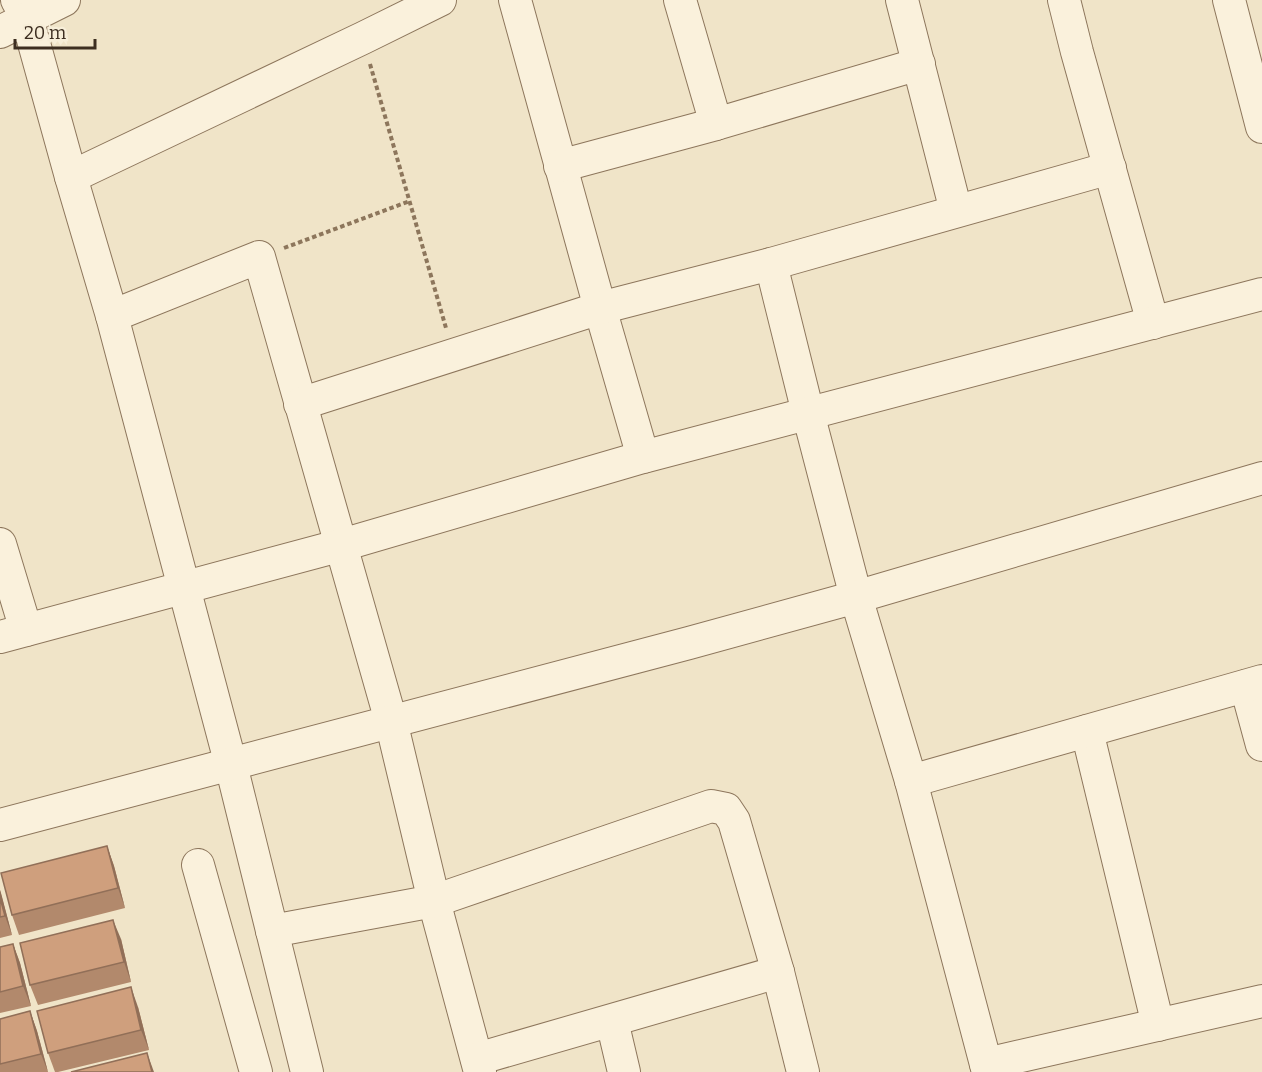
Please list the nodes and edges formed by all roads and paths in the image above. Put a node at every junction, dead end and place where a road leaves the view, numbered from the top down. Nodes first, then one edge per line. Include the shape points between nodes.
1 (64, 0) edge
2 (440, 0) edge
3 (514, 0) edge
4 (680, 0) edge
5 (902, 0) edge
6 (1064, 0) edge
7 (1228, 0) edge
8 (15, 17) edge
9 (363, 38) junction
10 (919, 64) junction
11 (716, 124) junction
12 (1262, 127) edge
13 (560, 166) junction
14 (1110, 168) junction
15 (71, 177) junction
16 (410, 201) junction
17 (956, 211) junction
18 (259, 257) junction
19 (771, 264) junction
20 (1262, 294) edge
21 (600, 308) junction
22 (112, 316) junction
23 (1153, 323) junction
24 (453, 355) junction
25 (300, 404) junction
26 (808, 413) junction
27 (643, 457) junction
28 (1262, 478) edge
29 (0, 544) edge
30 (342, 545) junction
31 (184, 587) junction
32 (856, 597) junction
33 (13, 634) edge
34 (1254, 683) edge
35 (391, 721) junction
36 (1087, 731) junction
37 (1262, 745) edge
38 (231, 765) junction
39 (911, 781) junction
40 (0, 825) edge
41 (198, 865) dead end
42 (434, 901) junction
43 (272, 931) junction
44 (778, 972) junction
45 (1262, 1001) edge
46 (612, 1021) junction
47 (1158, 1025) junction
48 (478, 1065) edge
49 (987, 1068) edge
50 (256, 1072) edge
51 (308, 1072) edge
52 (624, 1072) edge
53 (803, 1072) edge

1 - 8 street
2 - 9 street
3 - 13 street
4 - 11 street
5 - 10 street
6 - 14 street
7 - 12 street
8 - 15 street
9 - 15 street
9 - 16 path
10 - 11 street
10 - 17 street
11 - 13 street
13 - 21 street
14 - 17 street
14 - 23 street
15 - 22 street
16 - 18 path
16 - 24 path
17 - 19 street
18 - 22 street
18 - 25 street
19 - 21 street
19 - 26 street
20 - 23 street
21 - 24 street
21 - 27 street
22 - 31 street
23 - 26 street
24 - 25 street
25 - 30 street
26 - 27 street
26 - 32 street
27 - 30 street
28 - 32 street
29 - 33 street
30 - 31 street
30 - 35 street
31 - 33 street
31 - 38 street
32 - 35 street
32 - 39 street
34 - 36 street
34 - 37 street
35 - 38 street
35 - 42 street
36 - 39 street
36 - 47 street
38 - 40 street
38 - 43 street
39 - 49 street
41 - 50 street
42 - 43 street
42 - 44 street via 711,806 726,809 734,820
42 - 48 street
43 - 51 street
44 - 46 street
44 - 53 street
45 - 47 street
46 - 48 street
46 - 52 street
47 - 49 street

